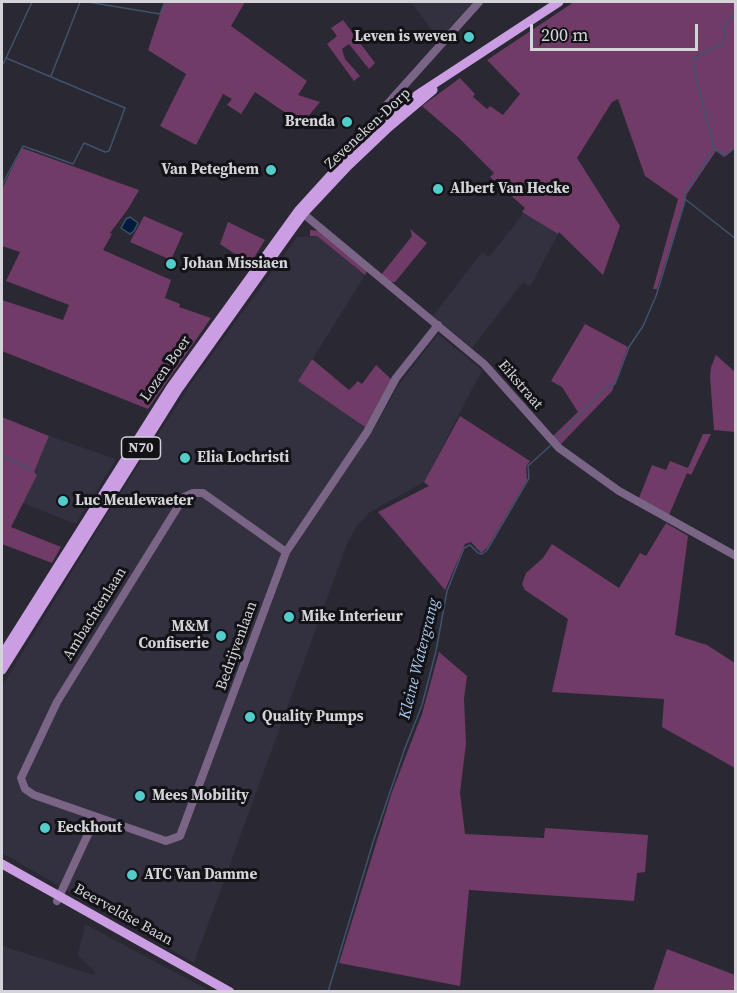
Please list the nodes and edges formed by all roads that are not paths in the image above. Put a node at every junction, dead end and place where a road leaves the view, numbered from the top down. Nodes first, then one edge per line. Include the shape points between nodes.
1 (479, 2) edge
2 (559, 2) edge
3 (388, 103) junction
4 (397, 116) junction
5 (387, 125) junction
6 (301, 212) junction
7 (438, 325) junction
8 (286, 552) junction
9 (735, 556) edge
10 (2, 655) edge
11 (2, 670) edge
12 (96, 818) junction
13 (2, 864) edge
14 (2, 870) edge
15 (58, 899) junction
16 (219, 992) edge
17 (230, 992) edge

1 - 3 street
2 - 4 main road, Zeveneken-Dorp / N70 via 456,69
3 - 4 street
3 - 5 street via 382,113
4 - 5 main road, Zeveneken-Dorp / N70
5 - 6 main road, Zeveneken-Dorp / N70
6 - 7 street, Eikstraat
6 - 10 main road, Lozen Boer / N70 via 171,387
6 - 11 main road, Lozen Boer / N70 via 177,391
7 - 8 street, Bedrijvenlaan via 396,378 367,432
7 - 9 street, Eikstraat via 484,364 560,448 619,491
8 - 12 street, Bedrijvenlaan via 180,836 166,841
8 - 12 street, Ambachtenlaan via 203,493 184,497 57,702 21,778 29,793
12 - 15 street
13 - 15 main road, Beerveldse Baan
14 - 15 main road, Beerveldse Baan
15 - 16 main road, Beerveldse Baan
15 - 17 main road, Beerveldse Baan

